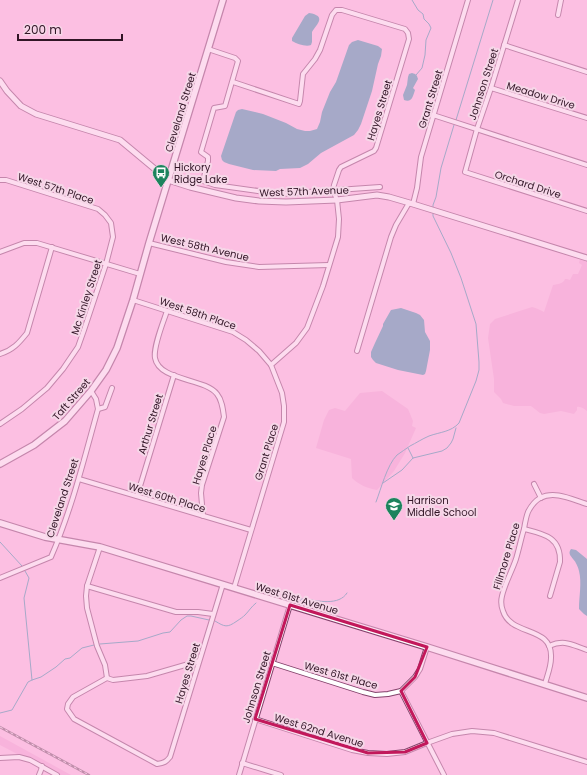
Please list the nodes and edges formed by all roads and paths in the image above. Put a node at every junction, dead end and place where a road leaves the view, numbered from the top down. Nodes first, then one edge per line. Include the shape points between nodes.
1 (223, 0) edge
2 (468, 0) edge
3 (518, 0) edge
4 (561, 0) edge
5 (558, 15) dead end
6 (504, 45) junction
7 (208, 50) junction
8 (587, 72) edge
9 (0, 81) edge
10 (232, 82) junction
11 (491, 88) junction
12 (433, 115) junction
13 (587, 118) edge
14 (477, 130) junction
15 (587, 165) edge
16 (465, 172) joint
17 (0, 180) edge
18 (168, 180) junction
19 (380, 187) dead end
20 (333, 190) junction
21 (337, 200) junction
22 (411, 203) junction
23 (587, 211) edge
24 (105, 216) joint
25 (149, 243) junction
26 (52, 247) junction
27 (0, 252) edge
28 (587, 258) edge
29 (106, 264) junction
30 (329, 265) junction
31 (140, 274) junction
32 (133, 300) junction
33 (167, 311) junction
34 (126, 320) joint
35 (357, 351) dead end
36 (0, 354) edge
37 (271, 365) junction
38 (174, 375) junction
39 (112, 388) dead end
40 (91, 391) junction
41 (98, 409) junction
42 (0, 424) edge
43 (0, 464) edge
44 (79, 479) junction
45 (534, 484) dead end
46 (137, 496) junction
47 (541, 498) junction
48 (587, 504) edge
49 (203, 516) junction
50 (0, 523) edge
51 (524, 529) junction
52 (251, 530) junction
53 (58, 540) junction
54 (100, 547) junction
55 (0, 578) edge
56 (223, 584) junction
57 (87, 586) junction
58 (234, 588) junction
59 (550, 596) dead end
60 (290, 605) junction
61 (214, 614) junction
62 (549, 646) junction
63 (427, 647) junction
64 (587, 650) edge
65 (199, 661) junction
66 (272, 663) junction
67 (107, 678) junction
68 (545, 684) junction
69 (401, 691) junction
70 (587, 698) edge
71 (255, 719) junction
72 (427, 743) junction
73 (0, 758) edge
74 (587, 762) edge
75 (242, 763) junction
76 (42, 766) junction
77 (39, 775) edge
78 (57, 775) edge
79 (239, 775) edge
80 (281, 775) edge
81 (444, 775) edge

1 - 7 main road, Cleveland Street
2 - 12 street, Grant Street
3 - 6 street, Johnson Street
4 - 5 street
6 - 8 street
6 - 11 street, Johnson Street
7 - 10 street via 238,61
7 - 18 main road, Cleveland Street
9 - 18 street, West 57th Avenue via 21,106 36,114 120,140
10 - 20 street via 225,106 214,108 202,152 208,157 202,181 280,194
10 - 20 street, Hayes Street via 298,104 303,74 320,50 336,10 405,29 409,39 376,148 341,167
11 - 13 street, Meadow Drive
11 - 14 street, Johnson Street
12 - 14 street
12 - 22 street, Grant Street via 421,157 417,188
14 - 15 street
14 - 16 street, Johnson Street
16 - 23 street, Orchard Drive
17 - 24 street, West 57th Place via 98,210
18 - 21 street, West 57th Avenue via 204,192 259,202
18 - 25 main road, Cleveland Street
19 - 20 street
20 - 21 street
21 - 22 street, West 57th Avenue via 377,196
21 - 30 street via 338,237
22 - 28 street, West 57th Avenue
22 - 35 street, Grant Street via 391,237
24 - 29 street, Mc Kinley Street via 111,223 113,237
25 - 30 street, West 58th Avenue via 226,262 259,267
25 - 31 main road, Cleveland Street
26 - 27 street via 24,243
26 - 29 street
26 - 36 street via 27,333 19,344
29 - 31 street
29 - 42 street, Mc Kinley Street via 78,347 47,388
30 - 37 street via 307,328 296,343
31 - 32 main road, Cleveland Street
32 - 33 street, West 58th Place
32 - 34 main road, Cleveland Street
33 - 37 street, West 58th Place via 232,332 259,351
33 - 38 street via 155,358 158,366
34 - 40 main road, Taft Street via 117,348
37 - 52 street, Grant Place via 282,393 284,422
38 - 46 street, Arthur Street
38 - 49 street, Hayes Place via 210,387 217,394 223,407 224,417 202,485
39 - 41 street via 105,407
40 - 41 street
40 - 43 main road, Taft Street via 65,421 34,445
41 - 44 street, Cleveland Street
44 - 46 street, West 60th Place
44 - 53 street, Cleveland Street
45 - 47 street
46 - 49 street, West 60th Place
47 - 48 street via 555,495
47 - 51 street, Fillmore Place via 530,509
49 - 52 street, West 60th Place
50 - 53 main road, West 61st Avenue
51 - 59 street via 548,536 557,546 560,562
51 - 62 street, Fillmore Place via 502,595 502,611 513,625 540,635
52 - 58 street, Grant Place
53 - 54 main road, West 61st Avenue
53 - 55 street, Cleveland Street via 51,557
54 - 56 main road, West 61st Avenue
54 - 57 street
56 - 58 main road, West 61st Avenue
56 - 61 street, Hayes Street
57 - 61 street via 176,612
57 - 67 street via 87,608
58 - 60 main road, West 61st Avenue
60 - 63 main road, West 61st Avenue
60 - 66 street, Johnson Street
61 - 65 street, Hayes Street
62 - 64 street via 560,642
62 - 68 street via 552,656
63 - 68 main road, West 61st Avenue
63 - 69 street via 420,669
65 - 67 street via 147,676 113,680
65 - 67 street, Hayes Street via 170,756 164,763 157,764 74,719 67,709 73,697
66 - 69 street, West 61st Place via 375,695
66 - 71 street, Johnson Street
68 - 70 main road, West 61st Avenue
69 - 72 street
71 - 72 street, West 62nd Avenue via 368,753 406,752
71 - 75 street, Johnson Street
72 - 74 street, West 62nd Avenue via 452,734 472,731 494,733
72 - 81 street
73 - 76 street via 19,757
75 - 79 street, Johnson Street
75 - 80 street
76 - 77 street
76 - 78 street

